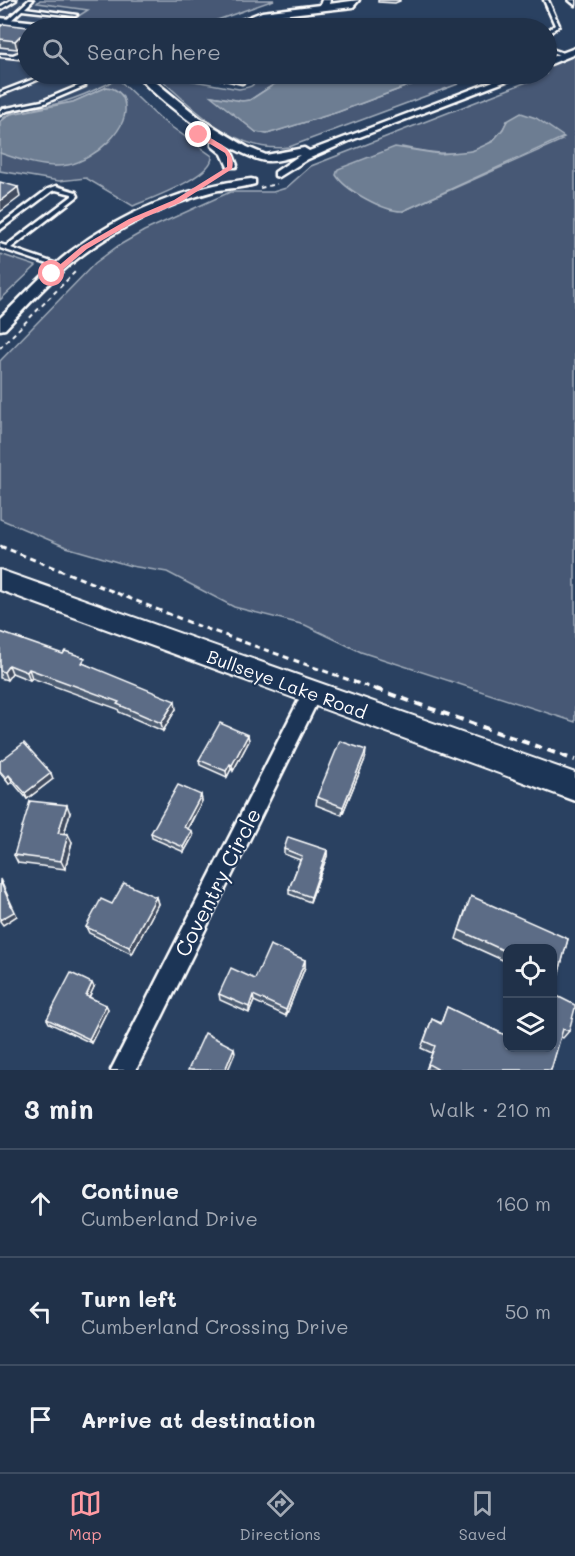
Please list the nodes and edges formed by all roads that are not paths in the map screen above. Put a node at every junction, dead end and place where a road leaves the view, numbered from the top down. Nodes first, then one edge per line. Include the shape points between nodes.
1 (14, 0) edge
2 (20, 0) edge
3 (30, 0) edge
4 (355, 0) edge
5 (546, 0) edge
6 (325, 3) edge
7 (0, 9) edge
8 (21, 9) junction
9 (75, 15) dead end
10 (253, 18) edge
11 (554, 18) edge
12 (2, 26) edge
13 (18, 27) edge
14 (18, 27) edge
15 (571, 53) edge
16 (18, 54) edge
17 (0, 55) edge
18 (14, 56) junction
19 (18, 57) edge
20 (557, 59) edge
21 (25, 84) edge
22 (82, 84) edge
23 (144, 84) edge
24 (146, 84) edge
25 (493, 84) edge
26 (0, 94) edge
27 (0, 105) edge
28 (2, 112) edge
29 (345, 139) junction
30 (264, 157) junction
31 (231, 166) junction
32 (279, 174) junction
33 (260, 181) junction
34 (177, 201) junction
35 (0, 228) edge
36 (3, 248) edge
37 (60, 267) junction
38 (0, 326) edge
39 (0, 580) edge
40 (312, 694) junction
41 (575, 787) edge
42 (123, 1070) edge

1 - 7 lane
2 - 3 lane
3 - 8 lane
4 - 6 street via 353,4
5 - 11 lane
6 - 10 street
8 - 9 lane
8 - 12 lane
12 - 13 street
12 - 14 street
15 - 20 street
16 - 18 lane
17 - 18 lane
18 - 19 lane
21 - 26 lane
22 - 28 lane via 44,102
23 - 31 street via 185,126 227,152
24 - 30 street via 233,146
25 - 29 street
27 - 28 lane
29 - 30 street via 287,155
29 - 32 street via 304,157
30 - 31 street via 241,158
30 - 32 street via 280,166
31 - 33 street via 235,178
31 - 34 street
32 - 33 street
33 - 34 street via 218,185
34 - 37 street via 122,226
35 - 36 lane via 50,190 74,193
36 - 37 lane
37 - 38 street
39 - 40 street, Bullseye Lake Road
40 - 41 street, Bullseye Lake Road
40 - 42 street, Coventry Circle

